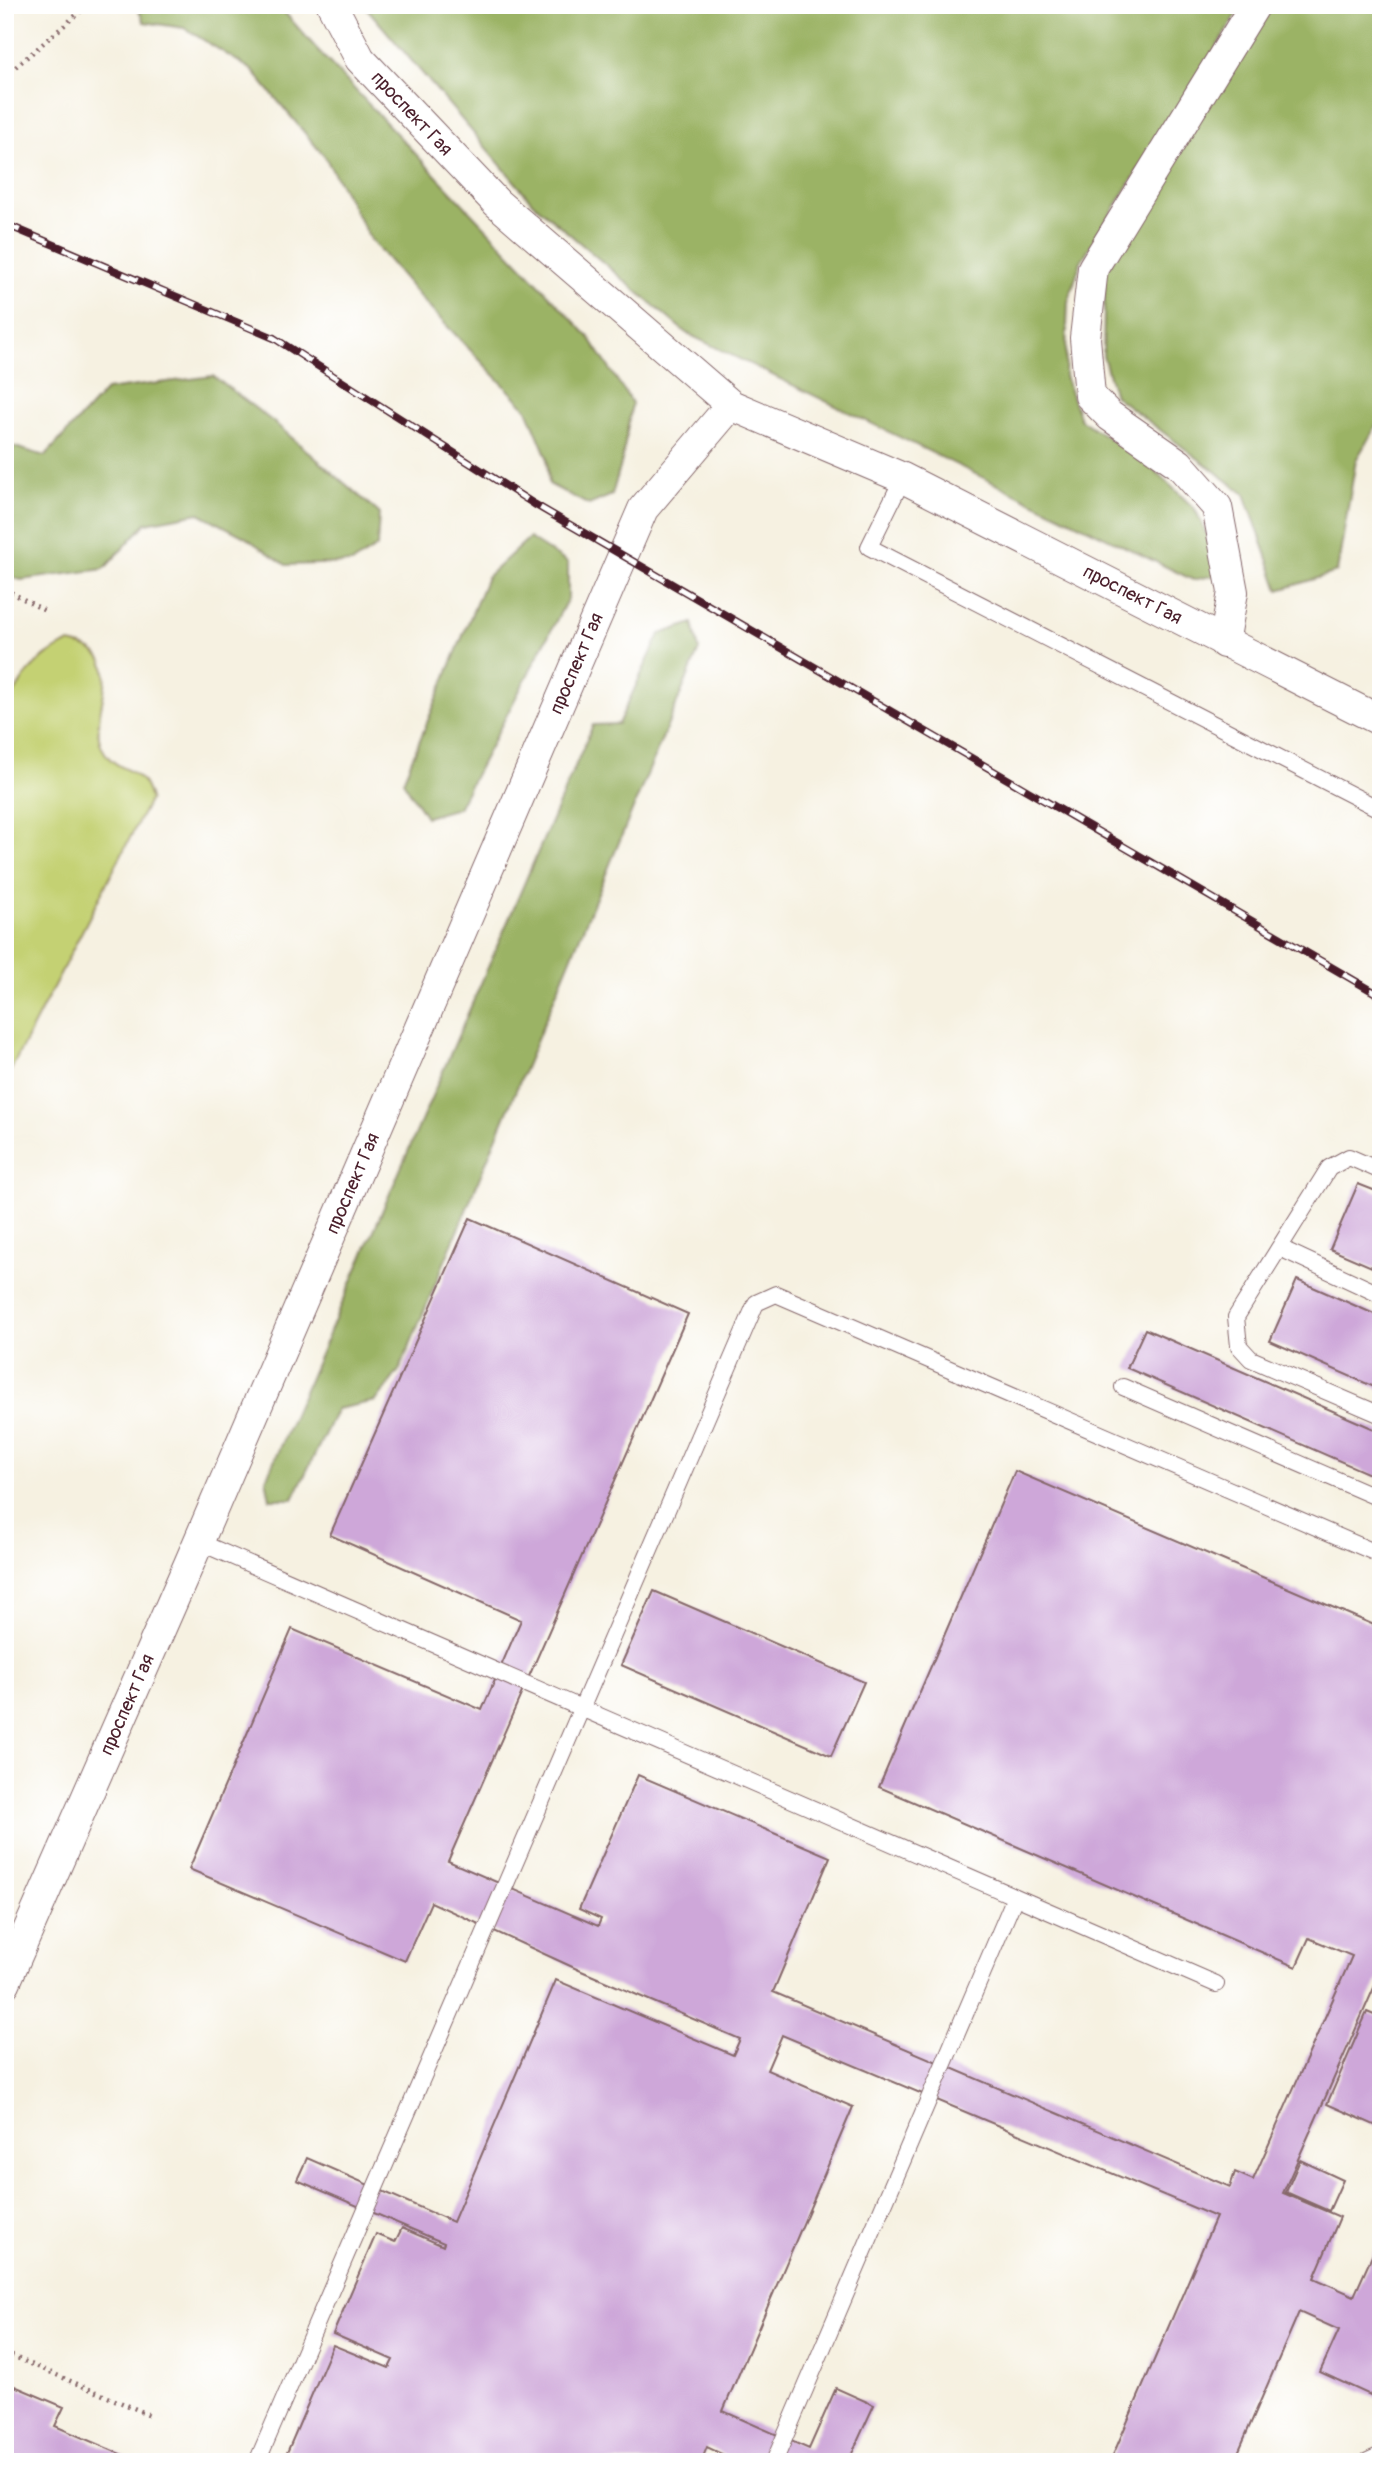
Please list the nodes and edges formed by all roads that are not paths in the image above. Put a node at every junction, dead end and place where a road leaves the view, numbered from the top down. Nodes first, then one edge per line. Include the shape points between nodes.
1 (332, 5) edge
2 (1255, 5) edge
3 (731, 405) junction
4 (903, 478) junction
5 (1224, 642) junction
6 (1381, 721) edge
7 (1381, 810) edge
8 (1381, 1171) edge
9 (1280, 1248) junction
10 (1381, 1295) edge
11 (1124, 1387) dead end
12 (1381, 1415) edge
13 (1381, 1499) edge
14 (199, 1542) junction
15 (1381, 1555) edge
16 (582, 1709) junction
17 (1015, 1897) junction
18 (5, 1983) edge
19 (1216, 1984) dead end
20 (1381, 2455) edge
21 (257, 2462) edge
22 (774, 2462) edge
23 (1366, 2462) edge

1 - 3 street, проспект Гая via 360,60 497,203
2 - 5 street via 1093,268 1085,338 1090,396 1110,416 1179,464 1217,507 1233,592
3 - 4 street, проспект Гая
3 - 14 street, проспект Гая via 643,509
4 - 5 street, проспект Гая
4 - 7 lane via 869,547
5 - 6 street, проспект Гая
8 - 9 lane via 1349,1157 1329,1168
9 - 10 lane
9 - 12 lane via 1236,1317 1239,1346 1251,1359
11 - 13 lane
14 - 16 lane
14 - 18 street, проспект Гая
15 - 16 lane via 776,1294 756,1303
16 - 17 lane
16 - 21 lane
17 - 19 lane
17 - 22 lane
20 - 23 lane

